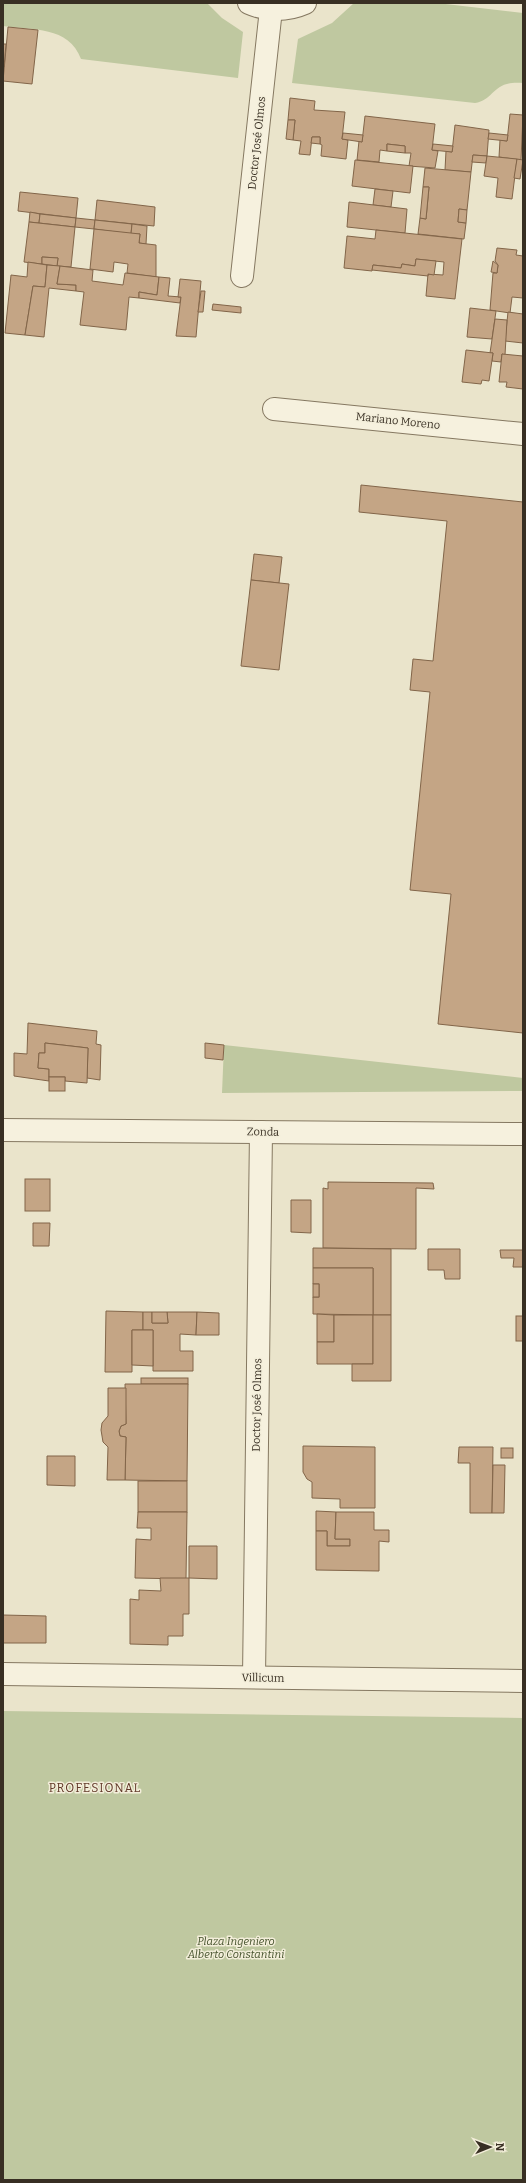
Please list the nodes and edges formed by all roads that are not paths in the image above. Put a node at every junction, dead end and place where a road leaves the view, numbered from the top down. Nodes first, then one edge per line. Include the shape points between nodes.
1 (249, 3) edge
2 (305, 3) edge
3 (271, 10) junction
4 (242, 276) dead end
5 (274, 409) dead end
6 (523, 434) edge
7 (3, 1130) edge
8 (260, 1132) junction
9 (523, 1134) edge
10 (3, 1674) edge
11 (254, 1677) junction
12 (523, 1681) edge

1 - 3 street
2 - 3 street
3 - 4 street, Doctor José Olmos
5 - 6 street, Mariano Moreno
7 - 8 street, Zonda
8 - 9 street, Zonda
8 - 11 street, Doctor José Olmos
10 - 11 street, Villicum
11 - 12 street, Villicum

